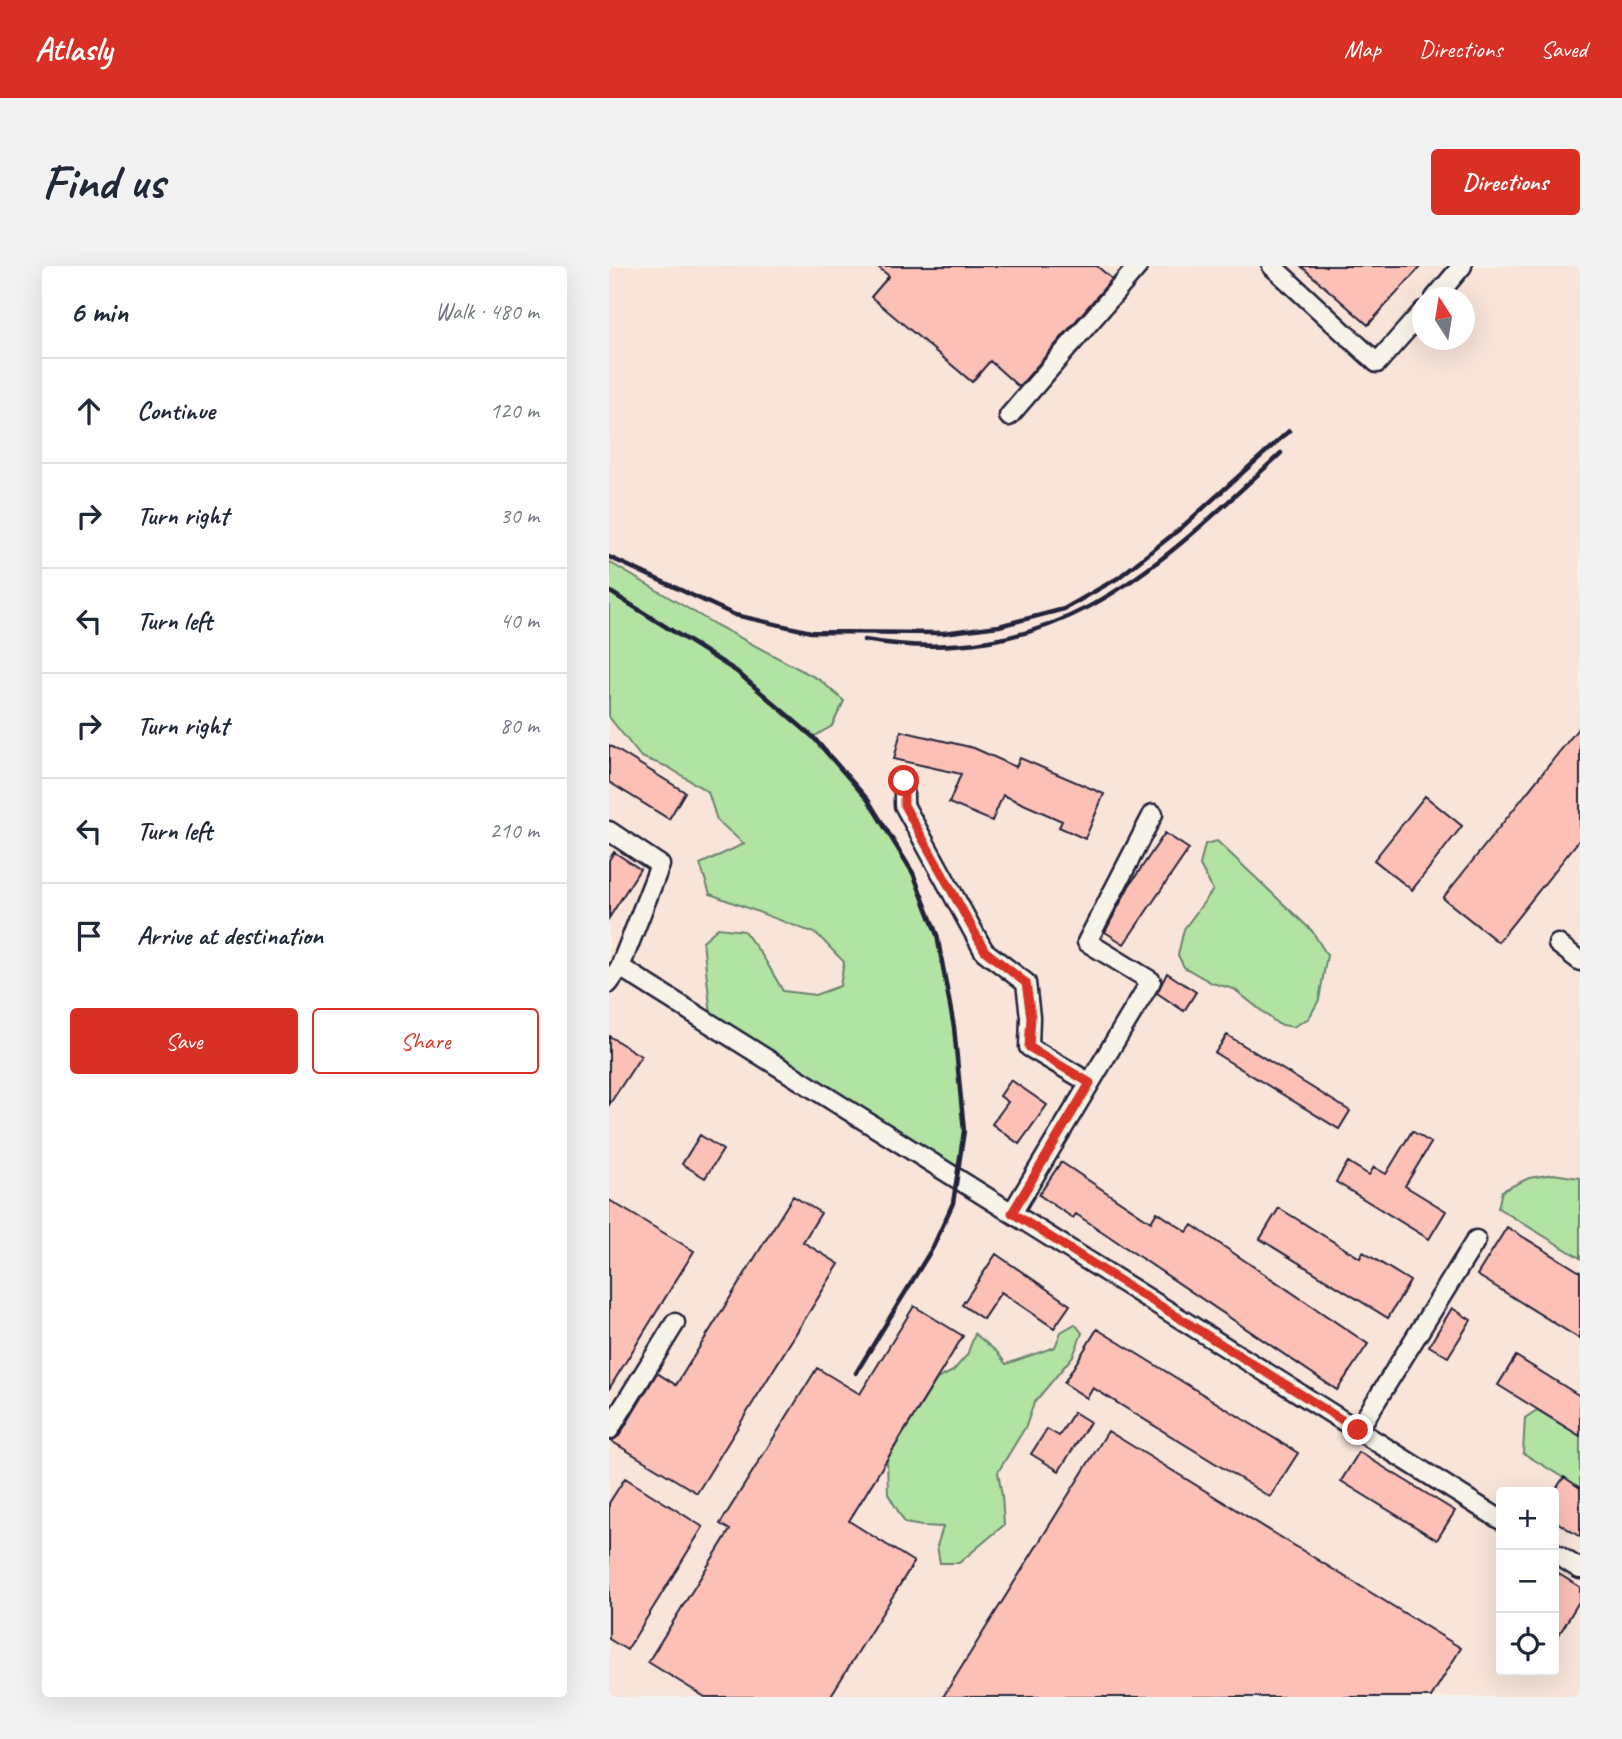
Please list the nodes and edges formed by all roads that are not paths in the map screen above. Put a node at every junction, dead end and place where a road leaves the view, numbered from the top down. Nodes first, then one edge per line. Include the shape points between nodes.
1 (1138, 266) edge
2 (1272, 266) edge
3 (1462, 266) edge
4 (1444, 287) edge
5 (1412, 323) edge
6 (1009, 416) dead end
7 (904, 781) dead end
8 (1153, 814) dead end
9 (609, 831) edge
10 (1558, 944) dead end
11 (1580, 961) edge
12 (620, 967) junction
13 (609, 983) edge
14 (1090, 1083) junction
15 (1012, 1213) junction
16 (1476, 1240) dead end
17 (675, 1323) dead end
18 (609, 1430) edge
19 (1358, 1430) junction
20 (1496, 1517) edge
21 (1559, 1556) edge
22 (1580, 1569) edge

1 - 6 lane
2 - 5 lane via 1377,363
3 - 4 lane
7 - 14 lane via 904,805 985,951 1026,983 1029,1047
8 - 14 lane via 1087,942 1151,981
9 - 12 lane via 660,864
10 - 11 lane
12 - 13 lane
12 - 15 lane
14 - 15 lane
15 - 19 lane
16 - 19 lane
17 - 18 lane
19 - 20 lane
21 - 22 lane

